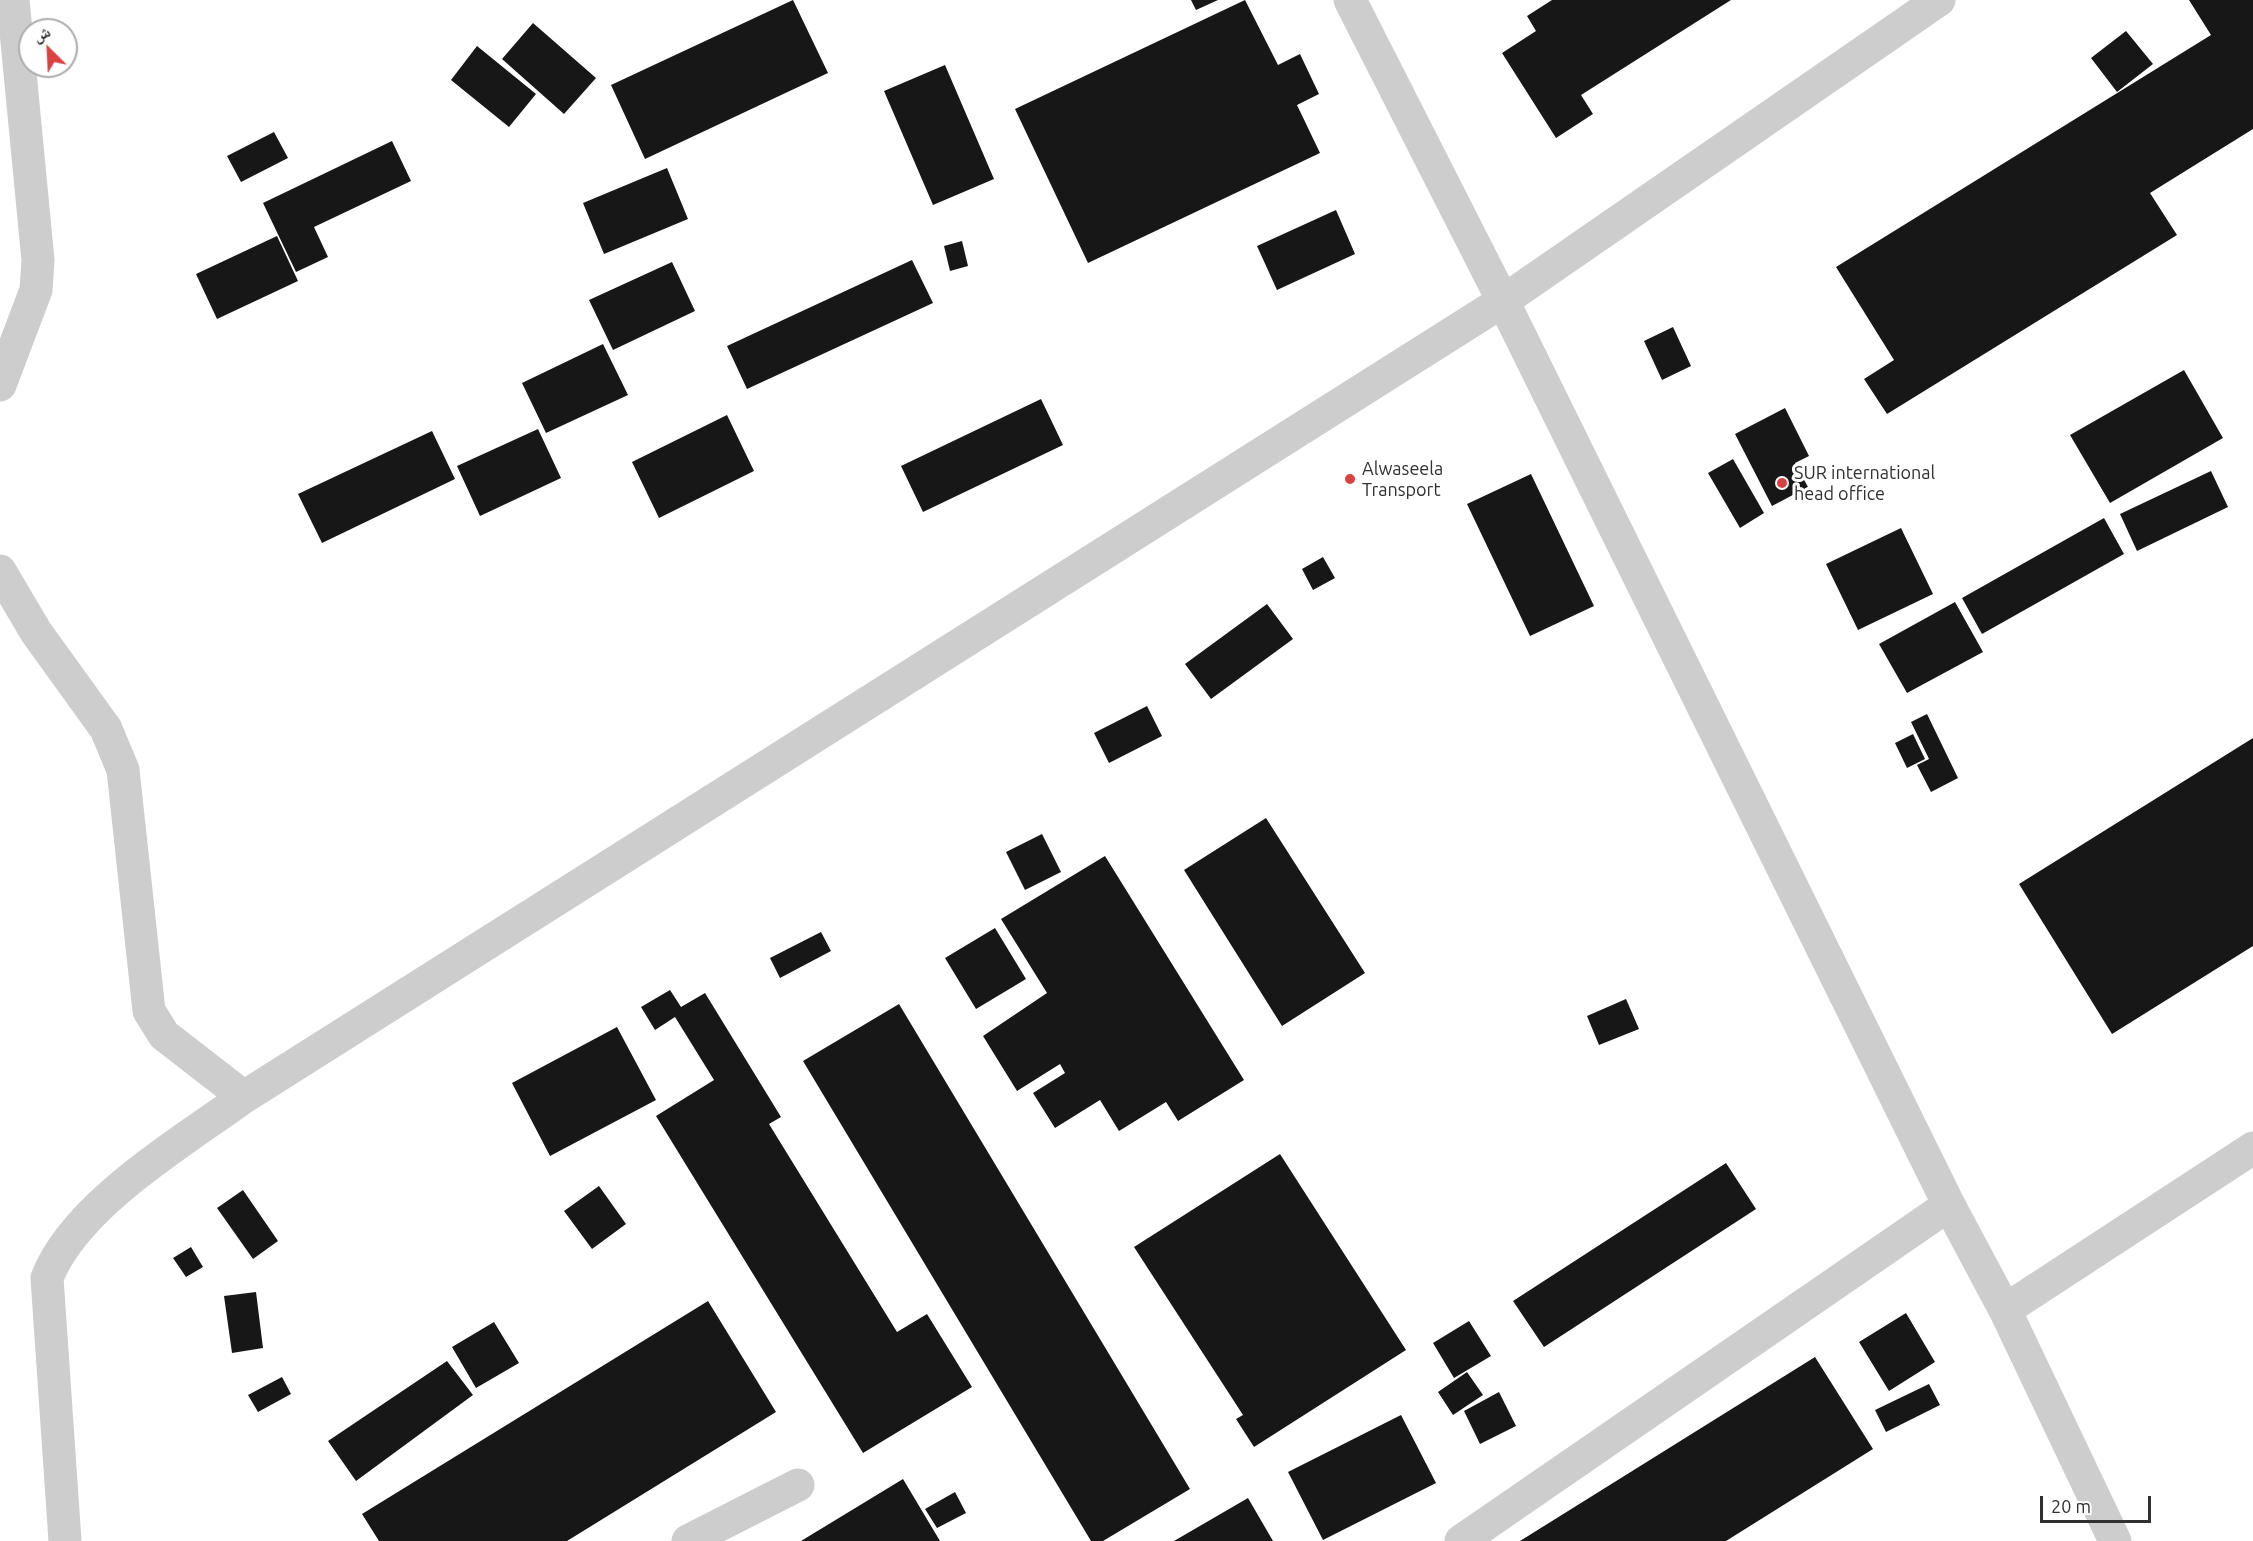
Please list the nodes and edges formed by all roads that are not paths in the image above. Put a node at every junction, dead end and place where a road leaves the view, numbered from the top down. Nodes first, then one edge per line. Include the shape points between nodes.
1 (13, 0) edge
2 (1350, 0) edge
3 (1939, 0) edge
4 (1503, 302) junction
5 (0, 385) edge
6 (0, 571) edge
7 (244, 1097) junction
8 (2253, 1148) edge
9 (1949, 1205) junction
10 (2005, 1310) junction
11 (798, 1485) dead end
12 (65, 1541) edge
13 (688, 1541) edge
14 (1461, 1541) edge
15 (2115, 1541) edge

1 - 5 lane via 38,260 36,290
2 - 4 lane
3 - 4 lane
4 - 7 lane
4 - 9 lane
6 - 7 lane via 36,632 106,729 123,770 149,1011 164,1035
7 - 12 lane via 113,1193 72,1234 55,1256 46,1278
8 - 10 lane
9 - 10 lane
9 - 14 lane
10 - 15 lane
11 - 13 lane

